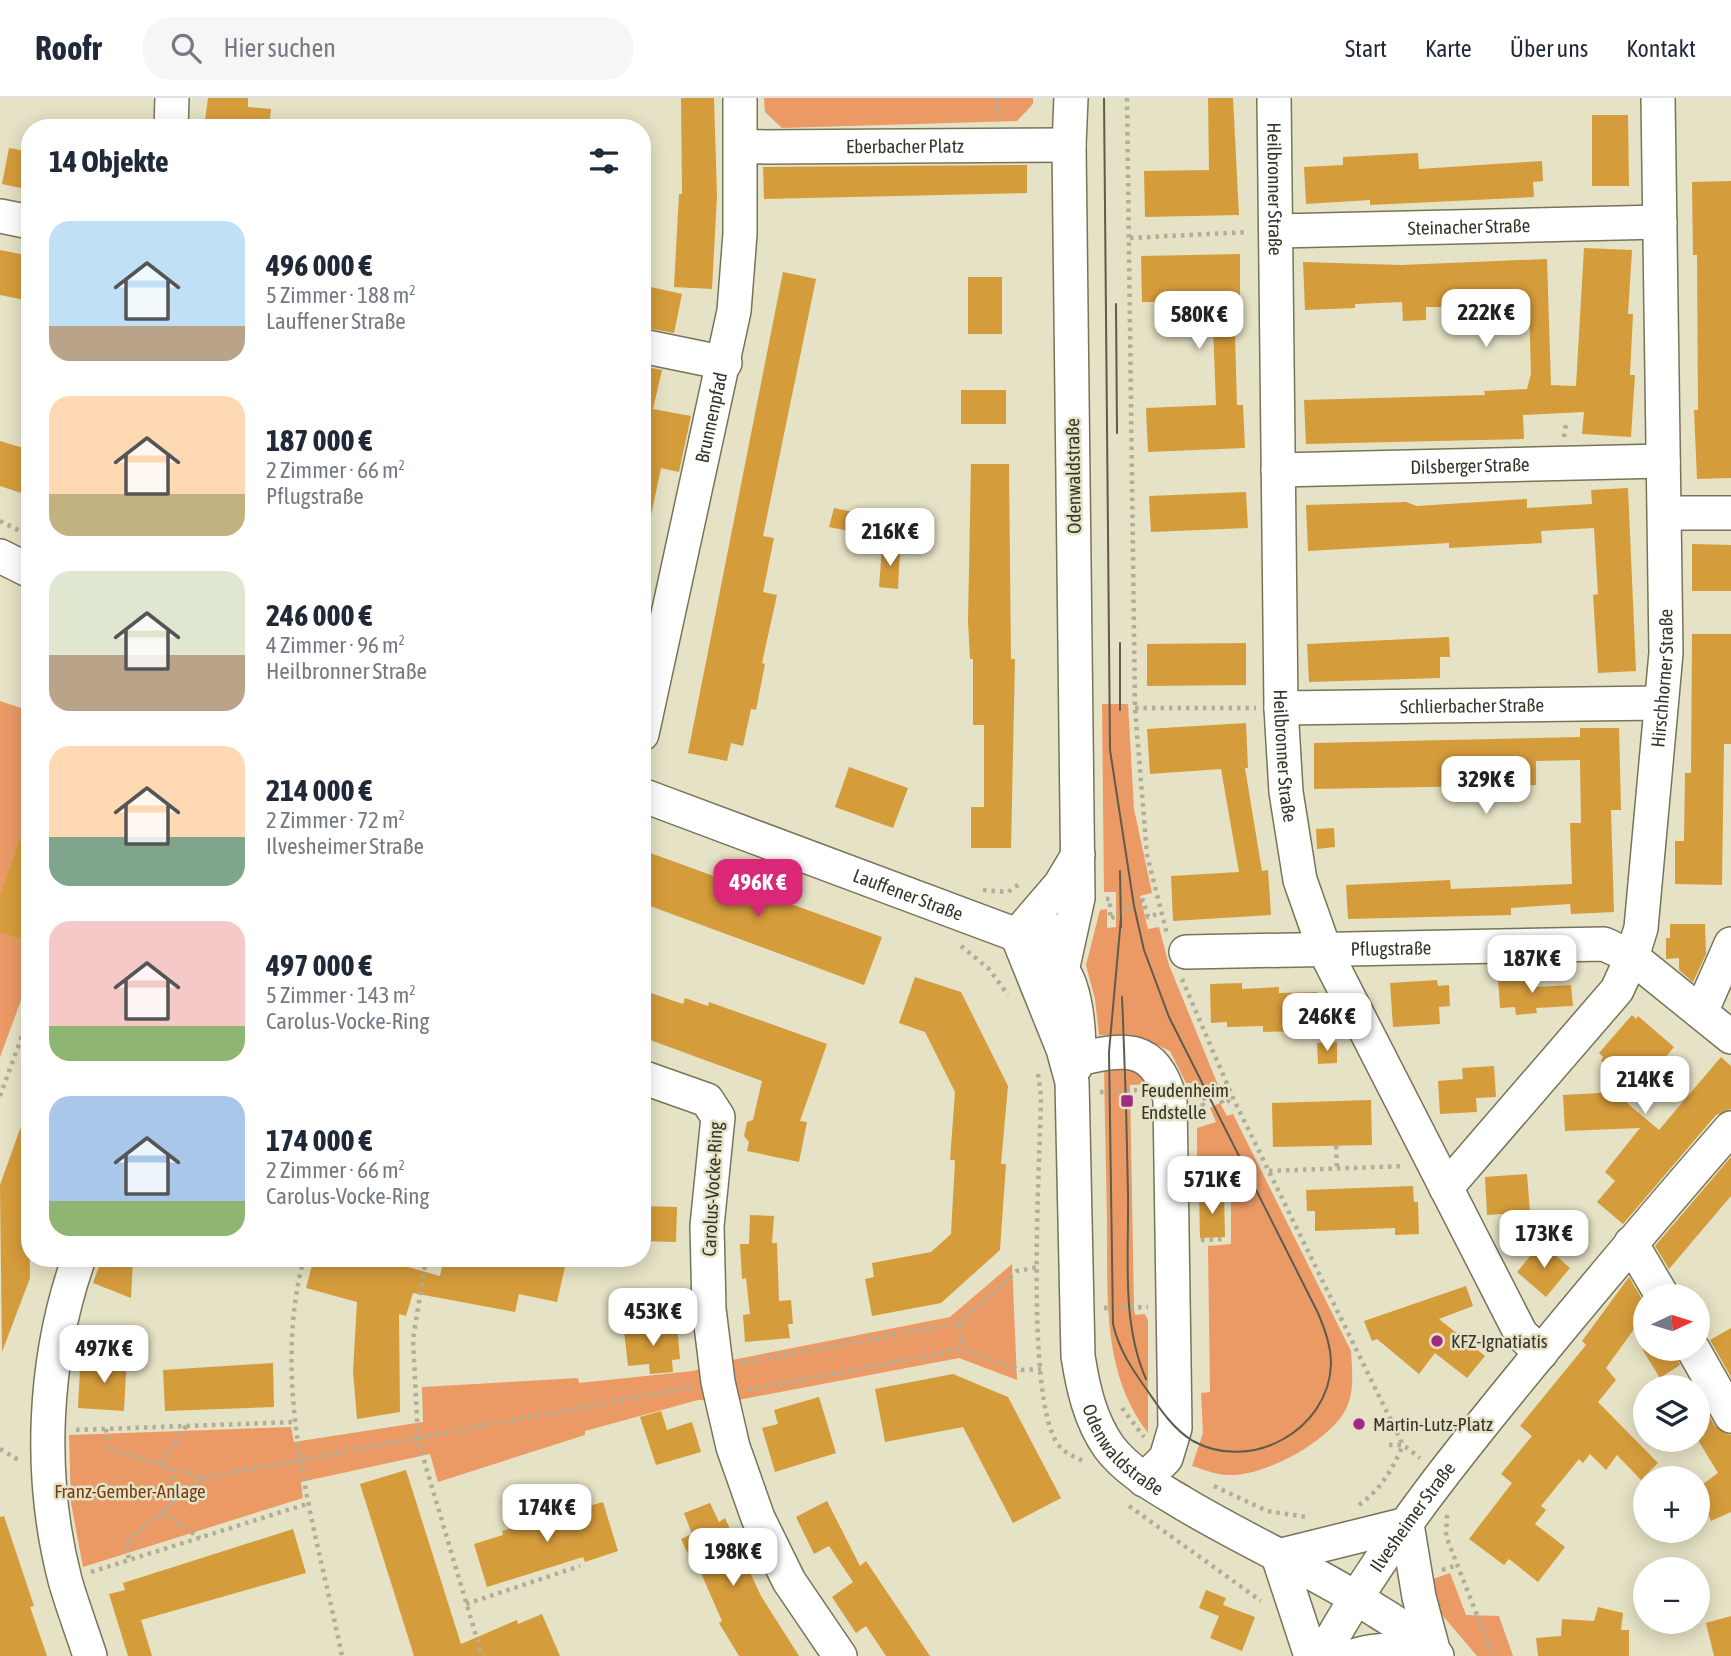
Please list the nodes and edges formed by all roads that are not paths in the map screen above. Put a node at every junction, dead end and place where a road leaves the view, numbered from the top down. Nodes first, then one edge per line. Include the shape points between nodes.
1 (172, 98) edge
2 (740, 98) edge
3 (1071, 98) edge
4 (1274, 98) edge
5 (1658, 98) edge
6 (171, 119) edge
7 (1069, 145) junction
8 (741, 147) junction
9 (0, 216) edge
10 (21, 220) edge
11 (1660, 222) junction
12 (1278, 231) junction
13 (651, 348) edge
14 (725, 363) junction
15 (1663, 461) junction
16 (1278, 470) junction
17 (1665, 513) junction
18 (1731, 513) edge
19 (0, 556) edge
20 (21, 566) edge
21 (651, 693) edge
22 (1661, 703) junction
23 (1281, 708) junction
24 (651, 798) edge
25 (1077, 855) junction
26 (1071, 928) junction
27 (1017, 935) junction
28 (1731, 944) edge
29 (1325, 951) junction
30 (1178, 955) road end
31 (1632, 957) junction
32 (1062, 971) junction
33 (1702, 1010) junction
34 (1731, 1037) edge
35 (1075, 1071) junction
36 (651, 1080) edge
37 (1731, 1128) edge
38 (1440, 1177) junction
39 (1632, 1243) junction
40 (77, 1267) edge
41 (1656, 1284) edge
42 (1541, 1353) junction
43 (1700, 1362) edge
44 (1731, 1416) edge
45 (1144, 1479) junction
46 (1407, 1524) junction
47 (1278, 1556) junction
48 (1356, 1597) junction
49 (1436, 1654) edge
50 (90, 1656) edge
51 (840, 1656) edge
52 (1311, 1656) edge
53 (1322, 1656) edge
54 (1353, 1656) edge

1 - 6 street
2 - 8 street, Brunnenpfad
3 - 7 street, Odenwaldstraße
4 - 12 street, Heilbronner Straße
5 - 11 street, Hirschhorner Straße
7 - 8 street, Eberbacher Platz
7 - 25 street, Odenwaldstraße
8 - 14 street, Brunnenpfad via 740,234
9 - 10 street
11 - 12 street, Steinacher Straße
11 - 15 street, Hirschhorner Straße
12 - 16 street, Heilbronner Straße
13 - 14 street
14 - 21 street, Brunnenpfad
15 - 16 street, Dilsberger Straße
15 - 17 street, Hirschhorner Straße
16 - 23 street, Heilbronner Straße
17 - 18 street
17 - 22 street, Hirschhorner Straße via 1666,653
19 - 20 street
22 - 23 street, Schlierbacher Straße
22 - 31 street, Hirschhorner Straße via 1641,928
23 - 29 street, Heilbronner Straße via 1286,792 1300,880
24 - 27 street, Lauffener Straße
25 - 26 street, Odenwaldstraße via 1079,898
25 - 27 street, Odenwaldstraße via 1060,886
26 - 27 street via 1042,936
26 - 32 street, Odenwaldstraße
27 - 32 street
27 - 35 street, Odenwaldstraße
28 - 33 street
29 - 30 street, Pflugstraße
29 - 31 street, Pflugstraße via 1604,944
29 - 38 street, Heilbronner Straße
31 - 33 street, Pflugstraße
31 - 38 street, Hirschhorner Straße via 1617,990
32 - 35 street, Odenwaldstraße via 1076,1009
33 - 34 street, Pflugstraße
35 - 45 street, Odenwaldstraße via 1075,1309 1083,1388 1110,1448
35 - 45 street, Odenwaldstraße via 1125,1051 1143,1056 1163,1073 1170,1099 1175,1428
36 - 51 street, Carolus-Vocke-Ring via 707,1100 718,1118 707,1226 709,1309 727,1380 733,1447 758,1518 789,1581
37 - 39 street, Ilvesheimer Straße
38 - 42 street, Heilbronner Straße via 1521,1334
39 - 41 street
39 - 42 street, Ilvesheimer Straße
40 - 50 street via 55,1353 49,1478 65,1579
42 - 46 street, Ilvesheimer Straße
43 - 44 street
45 - 47 street, Odenwaldstraße
46 - 47 street
46 - 48 street, Ilvesheimer Straße
46 - 49 street via 1419,1597
47 - 48 street, Odenwaldstraße
47 - 52 street
48 - 49 street, Odenwaldstraße
48 - 53 street, Ilvesheimer Straße
49 - 54 street via 1399,1649

